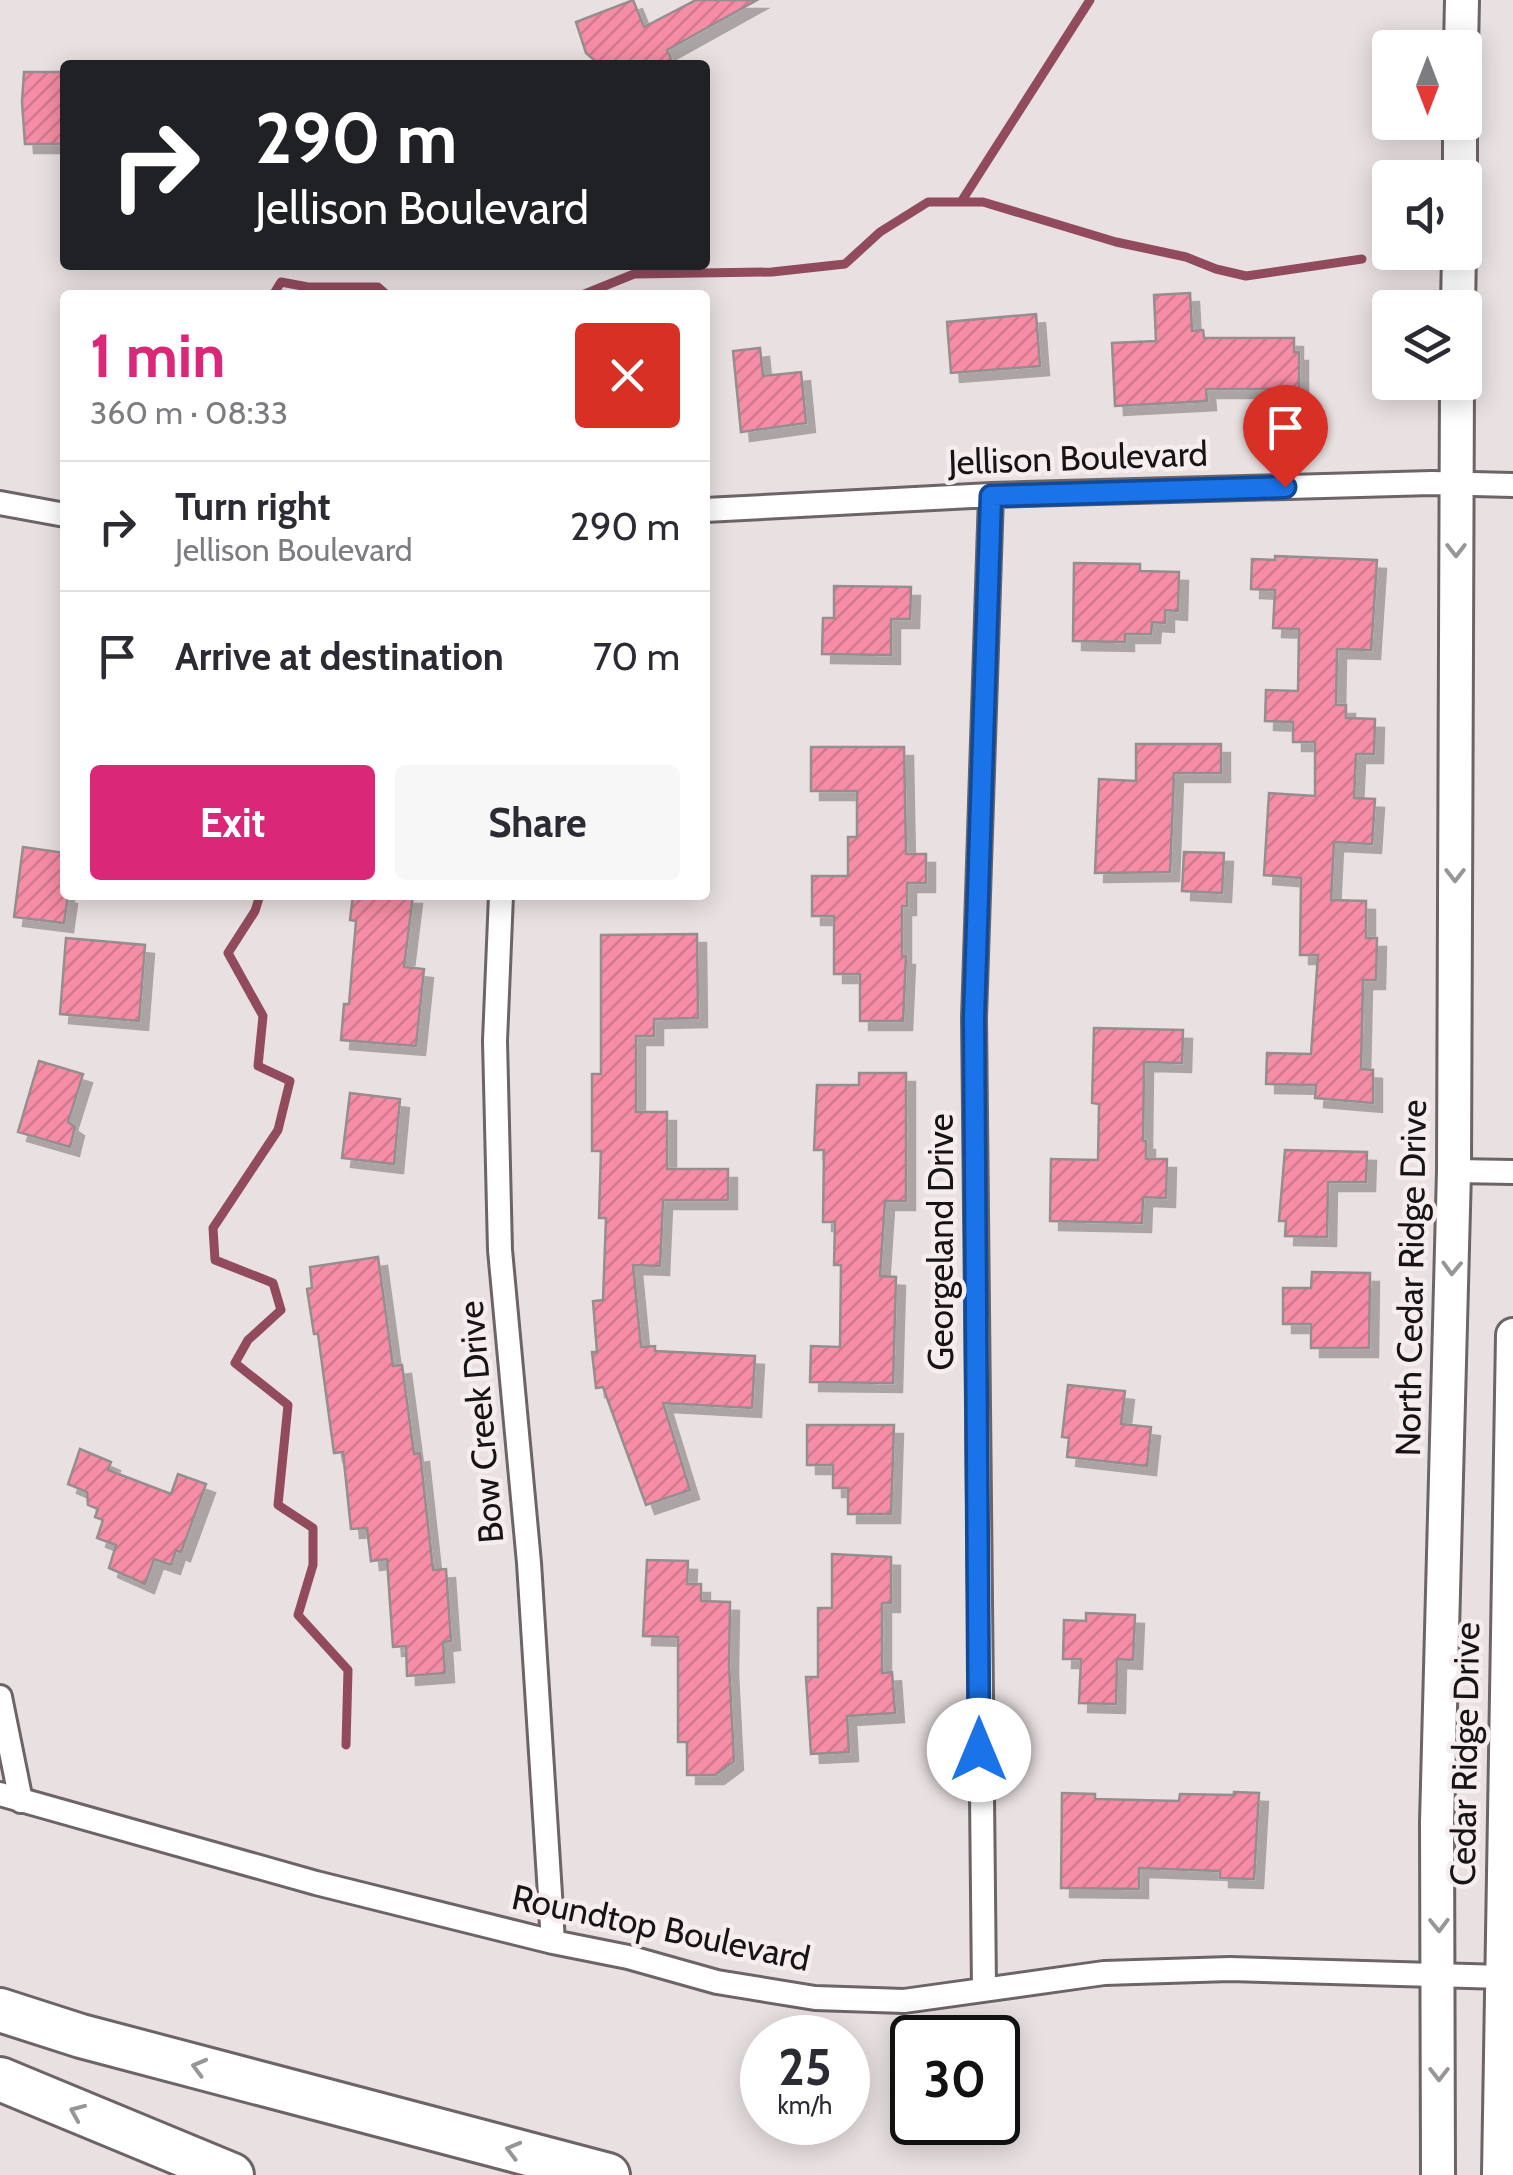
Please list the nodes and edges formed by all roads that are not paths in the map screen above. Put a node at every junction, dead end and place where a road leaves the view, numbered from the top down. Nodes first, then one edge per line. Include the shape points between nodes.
1 (1462, 0) edge
2 (1462, 30) edge
3 (1457, 400) edge
4 (1456, 482) junction
5 (1513, 484) edge
6 (991, 496) junction
7 (0, 502) edge
8 (710, 510) edge
9 (60, 515) edge
10 (501, 900) edge
11 (1454, 1171) junction
12 (1513, 1172) edge
13 (1513, 1335) edge
14 (0, 1697) edge
15 (10, 1798) edge
16 (552, 1942) junction
17 (1439, 1977) junction
18 (1503, 1977) junction
19 (984, 1989) junction
20 (0, 2010) edge
21 (0, 2079) edge
22 (232, 2175) edge
23 (608, 2175) edge
24 (1438, 2175) edge
25 (1499, 2175) edge

1 - 2 main road
3 - 4 main road, North Cedar Ridge Drive
4 - 5 street, Jellison Boulevard
4 - 6 street, Jellison Boulevard
4 -> 11 main road, North Cedar Ridge Drive
6 - 8 street, Jellison Boulevard
6 - 19 street, Georgeland Drive via 974,1018
7 - 9 street
10 - 16 street, Bow Creek Drive via 495,1041 500,1250 529,1563
11 - 12 street
11 -> 17 main road, North Cedar Ridge Drive
13 - 18 main road, Cedar Ridge Drive
14 - 15 street
15 - 16 street, Roundtop Boulevard
16 - 19 street, Roundtop Boulevard via 815,1998 904,2001
17 - 18 street, Roundtop Boulevard
17 - 19 street, Roundtop Boulevard via 1230,1969 1104,1973
17 -> 24 main road, North Cedar Ridge Drive
18 - 25 main road, Cedar Ridge Drive
23 -> 20 highway
22 -> 21 highway

